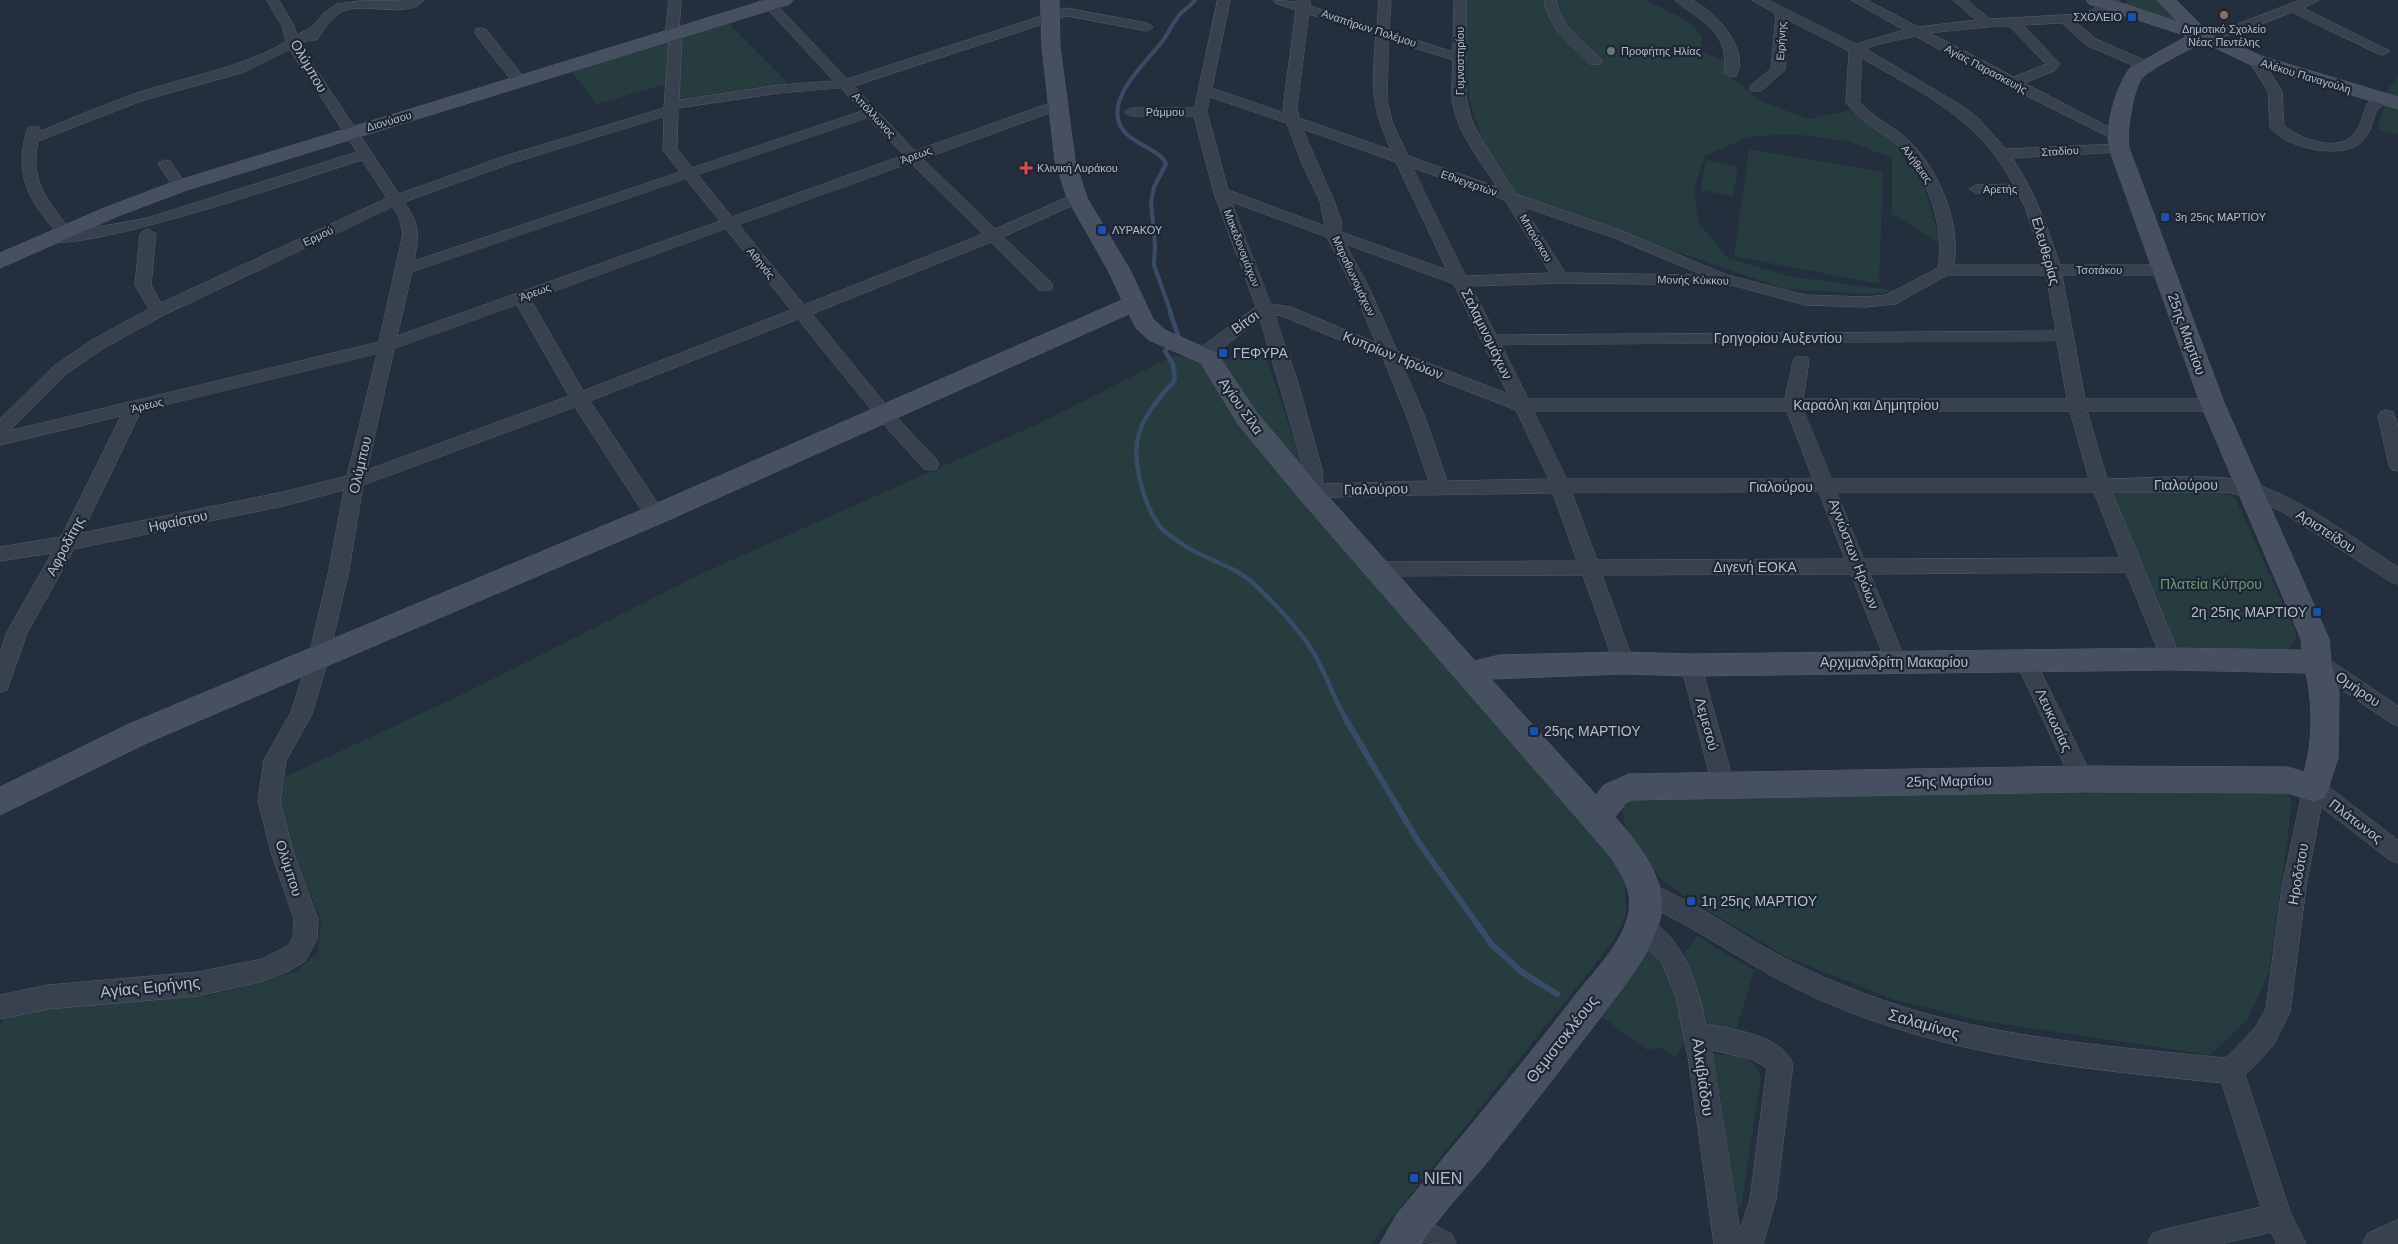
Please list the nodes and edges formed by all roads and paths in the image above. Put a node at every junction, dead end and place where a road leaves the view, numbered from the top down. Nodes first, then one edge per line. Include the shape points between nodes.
1 (273, 0) edge
2 (418, 0) edge
3 (675, 0) edge
4 (1224, 0) edge
5 (1279, 0) edge
6 (1384, 0) edge
7 (1460, 0) edge
8 (1550, 0) edge
9 (1681, 0) edge
10 (1758, 0) edge
11 (1857, 0) edge
12 (1959, 0) edge
13 (2166, 0) edge
14 (2314, 0) edge
15 (773, 1) edge
16 (2106, 2) edge
17 (1304, 4) edge
18 (2291, 5) edge
19 (1050, 8) edge
20 (1782, 12) junction
21 (2064, 18) junction
22 (2013, 22) junction
23 (1987, 23) junction
24 (1147, 27) dead end
25 (481, 32) dead end
26 (1384, 33) junction
27 (1919, 33) junction
28 (674, 35) junction
29 (2202, 35) junction
30 (295, 47) junction
31 (1856, 50) junction
32 (2384, 51) dead end
33 (1459, 58) junction
34 (2255, 60) junction
35 (1595, 61) dead end
36 (2146, 66) junction
37 (1731, 73) dead end
38 (520, 82) junction
39 (2012, 83) junction
40 (846, 84) junction
41 (1756, 88) dead end
42 (1204, 90) junction
43 (2391, 102) edge
44 (1058, 105) junction
45 (671, 108) junction
46 (872, 112) junction
47 (1131, 112) dead end
48 (1200, 112) junction
49 (1293, 122) junction
50 (351, 132) junction
51 (2118, 143) junction
52 (365, 154) junction
53 (2002, 154) junction
54 (912, 156) junction
55 (1404, 161) junction
56 (165, 164) dead end
57 (689, 174) junction
58 (180, 186) junction
59 (2024, 188) junction
60 (1976, 189) dead end
61 (1222, 193) junction
62 (1077, 198) junction
63 (1512, 199) junction
64 (395, 200) junction
65 (729, 223) junction
66 (148, 234) dead end
67 (1333, 234) junction
68 (58, 235) junction
69 (994, 235) junction
70 (0, 261) edge
71 (405, 269) junction
72 (2054, 269) junction
73 (1945, 270) junction
74 (2163, 270) junction
75 (1561, 278) junction
76 (1461, 280) junction
77 (1732, 280) junction
78 (1045, 286) dead end
79 (521, 297) junction
80 (1805, 300) junction
81 (1134, 303) junction
82 (1265, 309) junction
83 (158, 312) junction
84 (801, 312) junction
85 (1794, 314) dead end
86 (2065, 336) junction
87 (1490, 340) junction
88 (387, 346) junction
89 (1182, 347) junction
90 (1390, 355) junction
91 (1801, 361) dead end
92 (579, 398) junction
93 (1520, 405) junction
94 (1793, 405) junction
95 (2078, 405) junction
96 (2213, 405) junction
97 (133, 409) junction
98 (884, 414) junction
99 (2386, 416) dead end
100 (0, 429) edge
101 (0, 439) edge
102 (930, 464) dead end
103 (2398, 465) edge
104 (355, 481) junction
105 (2100, 485) junction
106 (1559, 486) junction
107 (1827, 487) junction
108 (1440, 488) junction
109 (2251, 491) junction
110 (1309, 492) junction
111 (655, 515) junction
112 (68, 542) junction
113 (0, 554) edge
114 (2133, 565) junction
115 (1858, 566) junction
116 (1590, 568) junction
117 (1377, 569) junction
118 (2398, 577) edge
119 (319, 656) junction
120 (2171, 659) junction
121 (1896, 662) junction
122 (2026, 662) junction
123 (2317, 662) junction
124 (1624, 663) junction
125 (1691, 665) junction
126 (1472, 676) junction
127 (0, 684) edge
128 (2398, 717) edge
129 (2082, 779) junction
130 (1723, 784) junction
131 (2314, 789) junction
132 (0, 802) edge
133 (1596, 818) junction
134 (2398, 853) edge
135 (1644, 892) junction
136 (1640, 927) junction
137 (297, 954) joint
138 (1, 1008) edge
139 (1698, 1034) junction
140 (2231, 1071) junction
141 (2278, 1217) junction
142 (2398, 1234) edge
143 (1404, 1235) edge
144 (1442, 1244) edge
145 (1728, 1244) edge
146 (1749, 1244) edge
147 (2162, 1244) edge
148 (2292, 1244) edge
149 (2377, 1244) edge

1 - 30 street, Ολύμπου via 288,26
2 - 30 street via 404,5 343,6
3 - 28 street, Αθηνάς
4 - 42 street, Μακεδονομάχων
5 - 17 street, Αναπήρων Πολέμου
6 - 26 street, Σαλαμινομάχων
7 - 33 street, Γυμναστηρίου
8 - 35 street via 1551,11 1558,23
9 - 37 street via 1698,10 1727,39 1732,59
10 - 20 street, Ελευθερίας
11 - 27 street, Αγίας Παρασκευής
12 - 23 street
13 - 29 street
14 - 18 street
15 - 28 street, Διονύσου
15 - 40 street, Απόλλωνος
16 - 21 street via 2085,17
16 - 29 street
17 - 26 street, Αναπήρων Πολέμου
17 - 49 street, Μαραθωνομάχων via 1290,108
18 - 29 street via 2231,31
18 - 32 street
19 - 24 street, Ερμού
19 - 40 street, Ερμού
19 - 44 street, Αγίου Σίλα
20 - 31 street, Ελευθερίας
20 - 41 street, Ειρήνης via 1778,70
21 - 22 street
21 - 36 street via 2091,42
22 - 23 street
22 - 39 street via 2053,64
23 - 27 street
25 - 38 street
26 - 33 street, Αναπήρων Πολέμου
26 - 55 street, Σαλαμινομάχων via 1380,100 1385,122
27 - 31 street via 1870,42
27 - 39 street, Αγίας Παρασκευής
28 - 38 street, Διονύσου
28 - 45 street, Αθηνάς
29 - 34 street, Αλέκου Παναγούλη
29 - 36 street
30 - 50 street, Ολύμπου
30 - 68 street via 236,70 132,100 33,135 28,159 29,180
31 - 53 street, Ελευθερίας via 1957,108
31 - 73 street, Αλήθειας via 1853,102 1859,111 1909,149 1936,190 1947,239
33 - 63 street, Γυμναστηρίου via 1459,97 1464,118
34 - 43 street, Αλέκου Παναγούλη
34 - 43 street via 2275,92 2276,127 2291,138 2308,144 2345,145 2358,138 2374,104
36 - 51 street via 2131,80
38 - 50 street, Διονύσου
39 - 51 street, Αγίας Παρασκευής
40 - 45 street, Ερμού via 788,88
40 - 46 street, Απόλλωνος
42 - 48 street, Μακεδονομάχων
42 - 49 street, Εθνεγερτών
44 - 54 street, Άρεως
44 - 62 street, Αγίου Σίλα via 1065,161
45 - 57 street, Αθηνάς via 670,150
45 - 64 street, Ερμού via 507,160
46 - 54 street, Απόλλωνος
46 - 57 street
47 - 48 street, Ράμμου
48 - 61 street, Μακεδονομάχων
49 - 55 street, Εθνεγερτών
49 - 67 street, Μαραθωνομάχων via 1327,202 1333,220
50 - 52 street, Ολύμπου
50 - 58 street, Διονύσου
51 - 53 street, Σταδίου
51 - 74 street, 25ης Μαρτίου
52 - 64 street, Ολύμπου
52 - 68 street via 150,222 85,235
53 - 59 street, Ελευθερίας
54 - 65 street, Άρεως
54 - 69 street, Απόλλωνος
55 - 63 street, Εθνεγερτών
55 - 76 street, Σαλαμινομάχων
56 - 58 street
57 - 65 street, Αθηνάς
57 - 71 street
58 - 68 street, Διονύσου
59 - 60 street, Αρετής
59 - 72 street, Ελευθερίας
61 - 67 street
61 - 82 street, Μακεδονομάχων
62 - 69 street, Ηφαίστου
62 - 81 street, Αγίου Σίλα via 1119,270
63 - 75 street, Μπούσκου
63 - 77 street, Εθνεγερτών via 1617,234
64 - 71 street, Ολύμπου via 407,216 411,234
64 - 83 street, Ερμού
65 - 79 street, Άρεως
65 - 84 street, Αθηνάς
66 - 83 street via 143,285
67 - 76 street
67 - 90 street, Μαραθωνομάχων
68 - 70 street, Διονύσου
69 - 78 street, Απόλλωνος
69 - 84 street, Ηφαίστου
71 - 88 street, Ολύμπου
72 - 73 street, Τσοτάκου
72 - 74 street, Τσοτάκου
72 - 86 street, Ελευθερίας
73 - 80 street, Μονής Κύκκου via 1889,300
74 - 96 street, 25ης Μαρτίου
75 - 76 street, Μονής Κύκκου
75 - 77 street, Μονής Κύκκου
76 - 87 street, Σαλαμινομάχων
77 - 80 street, Μονής Κύκκου
79 - 88 street, Άρεως
79 - 92 street
80 - 85 street
81 - 89 street, Αγίου Σίλα via 1150,330
81 - 98 street
82 - 89 street, Βίτσι
82 - 90 street, Κυπρίων Ηρώων via 1284,312
82 - 110 street, Μακεδονομάχων via 1314,473 1314,483
83 - 100 street, Ερμού via 98,344 60,370
84 - 92 street, Ηφαίστου
84 - 98 street, Αθηνάς
86 - 87 street, Γρηγορίου Αυξεντίου
86 - 95 street, Ελευθερίας
87 - 93 street, Σαλαμινομάχων
88 - 97 street, Άρεως
88 - 104 street, Ολύμπου
89 - 110 street, Αγίου Σίλα via 1213,363 1247,418
90 - 93 street, Κυπρίων Ηρώων
90 - 108 street, Μαραθωνομάχων via 1416,417
91 - 94 street
92 - 104 street, Ηφαίστου
92 - 111 street
93 - 94 street, Καραόλη και Δημητρίου
93 - 106 street, Σαλαμινομάχων
94 - 95 street, Καραόλη και Δημητρίου
94 - 107 street, Αγνώστων Ηρώων
95 - 96 street, Καραόλη και Δημητρίου
95 - 105 street, Ελευθερίας
96 - 109 street, 25ης Μαρτίου
97 - 101 street, Άρεως
97 - 112 street, Αφροδίτης
98 - 102 street, Αθηνάς
98 - 111 street
99 - 103 street
104 - 112 street, Ηφαίστου via 264,503
104 - 119 street, Ολύμπου via 340,570
105 - 107 street, Γιαλούρου
105 - 109 street, Γιαλούρου via 2227,486
105 - 114 street, Ελευθερίας
106 - 107 street, Γιαλούρου
106 - 108 street, Γιαλούρου
106 - 116 street, Σαλαμινομάχων
107 - 115 street, Αγνώστων Ηρώων
108 - 110 street, Γιαλούρου
109 - 118 street, Αριστείδου via 2288,506
109 - 123 street, 25ης Μαρτίου via 2315,639
110 - 117 street, Αγίου Σίλα
111 - 119 street
112 - 113 street, Ηφαίστου
112 - 127 street, Αφροδίτης via 17,632
114 - 115 street, Διγενή ΕΟΚΑ
114 - 120 street, Ελευθερίας
115 - 116 street, Διγενή ΕΟΚΑ
115 - 121 street, Αγνώστων Ηρώων
116 - 117 street, Διγενή ΕΟΚΑ
116 - 124 street, Σαλαμινομάχων
117 - 126 street, Αγίου Σίλα
119 - 132 street via 139,733
119 - 137 street, Ολύμπου via 301,714 276,760 269,801 282,852 306,919 305,938
120 - 122 street, Αρχιμανδρίτη Μακαρίου
120 - 123 street, Αρχιμανδρίτη Μακαρίου
121 - 122 street, Αρχιμανδρίτη Μακαρίου
121 - 125 street, Αρχιμανδρίτη Μακαρίου
122 - 129 street, Λευκωσίας
123 - 128 street, Ομήρου
123 - 131 street, Ηροδότου via 2325,693 2323,758
124 - 125 street, Αρχιμανδρίτη Μακαρίου
124 - 126 street, Αρχιμανδρίτη Μακαρίου via 1499,666
125 - 130 street, Λεμεσού
126 - 133 street, Αγίου Σίλα
129 - 130 street, 25ης Μαρτίου
129 - 131 street, 25ης Μαρτίου via 2288,780
130 - 133 street, 25ης Μαρτίου via 1629,787 1615,794
131 - 134 street, Πλάτωνος
131 - 140 street, Ηροδότου via 2294,887 2278,1012 2264,1037
133 - 135 street, Θεμιστοκλέους via 1622,846 1636,869
135 - 136 street, Θεμιστοκλέους via 1646,905
135 - 140 street, Σαλαμίνος via 1789,973 1869,1008 1917,1024 2061,1054
136 - 139 street, Αλκιβιάδου via 1662,945 1676,965
136 - 143 street, Θεμιστοκλέους via 1616,968 1561,1042
137 - 138 street, Αγίας Ειρήνης via 262,970 198,984 48,997
139 - 145 street, Αλκιβιάδου
139 - 146 street via 1755,1049 1777,1059 1780,1064 1763,1199
140 - 141 street
141 - 147 street
141 - 148 street
142 - 149 street
143 - 144 street

